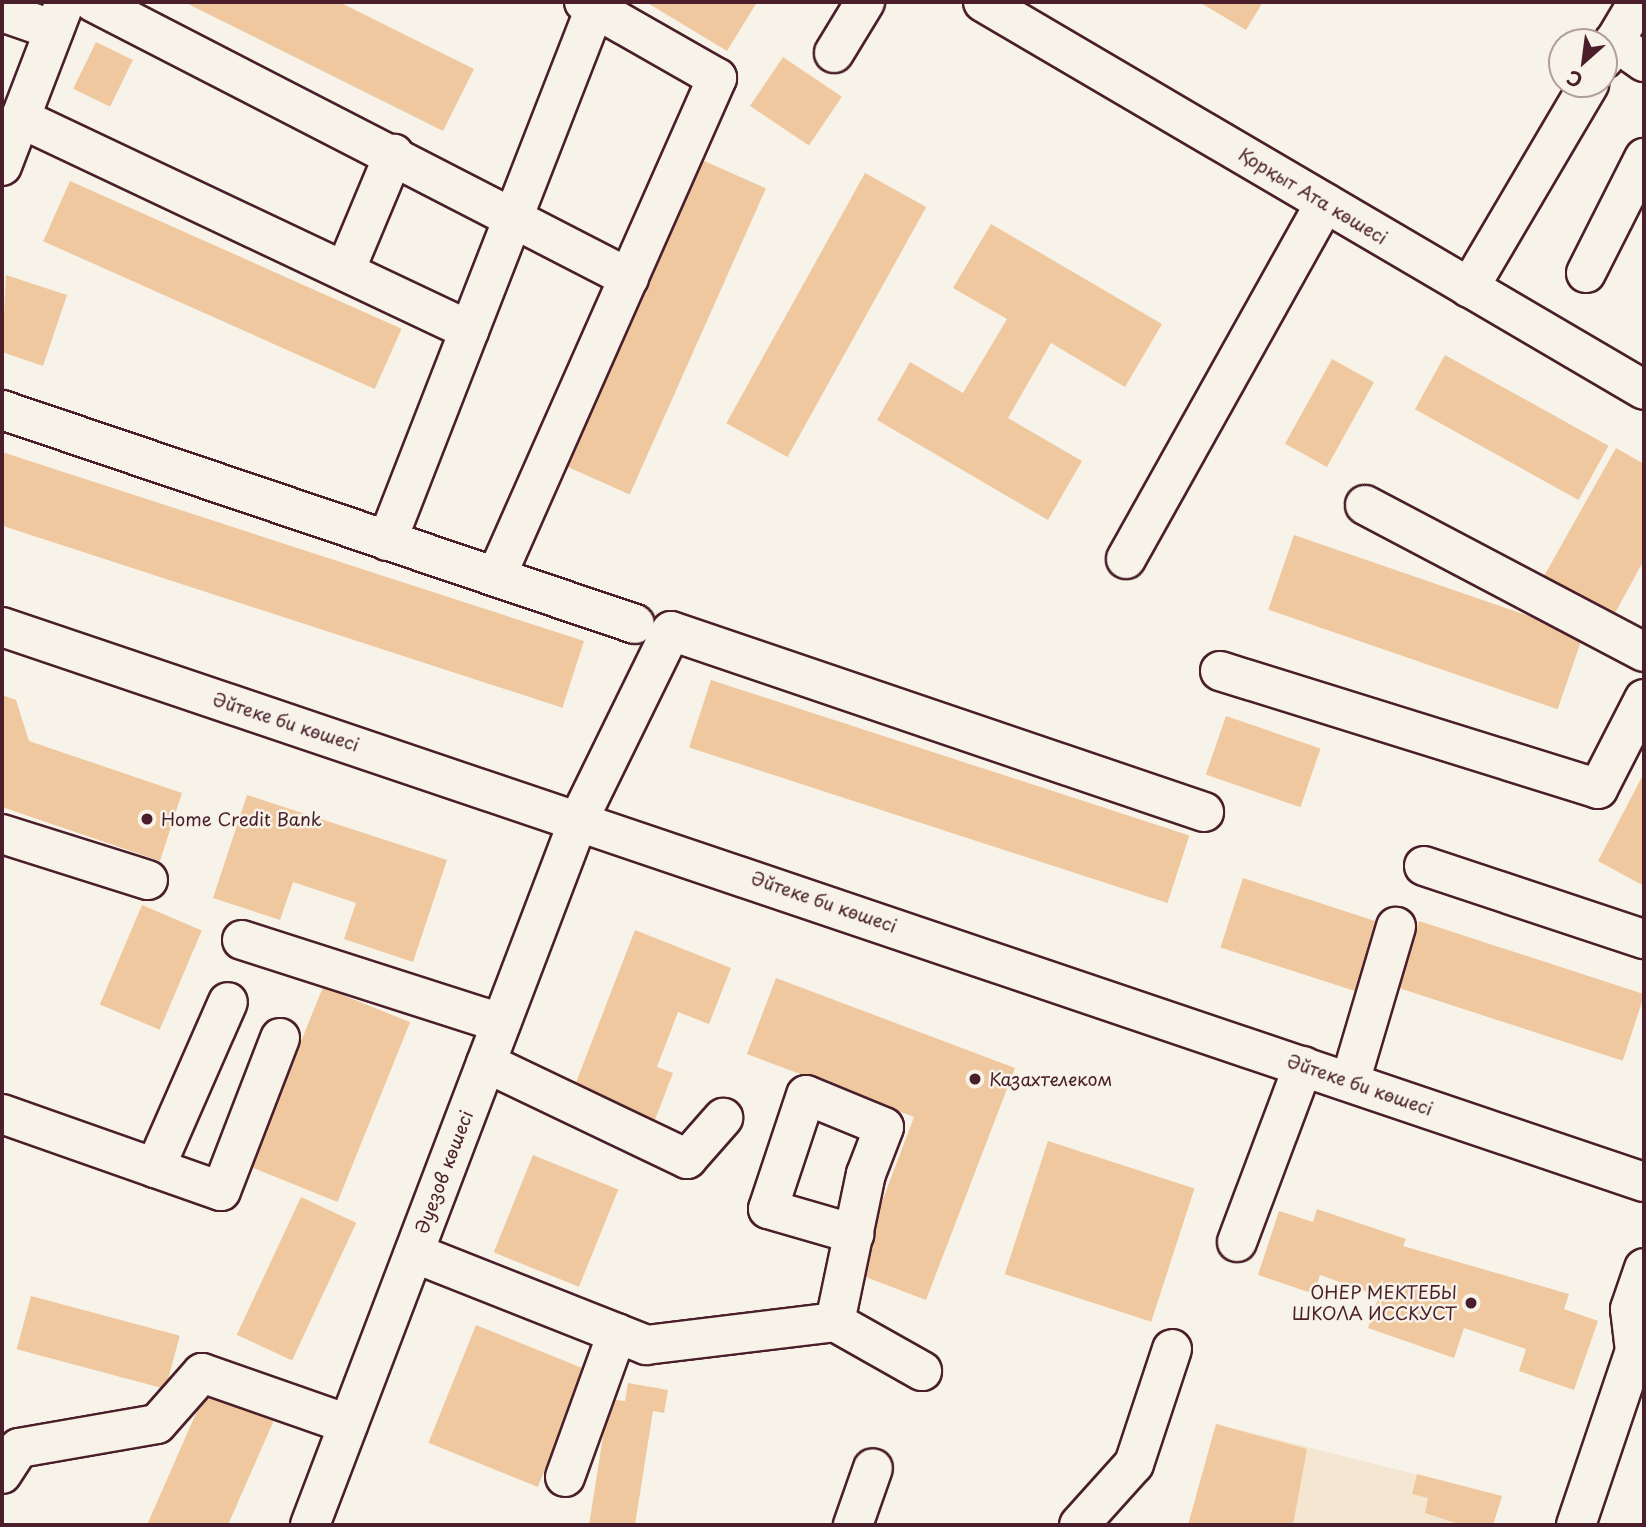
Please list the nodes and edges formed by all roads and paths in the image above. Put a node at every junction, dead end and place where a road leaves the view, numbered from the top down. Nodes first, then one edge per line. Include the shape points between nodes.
1 (93, 2) edge
2 (865, 2) edge
3 (984, 2) edge
4 (1638, 2) edge
5 (589, 5) edge
6 (2, 12) edge
7 (60, 16) edge
8 (834, 53) dead end
9 (1621, 54) edge
10 (1581, 98) edge
11 (20, 118) junction
12 (394, 153) junction
13 (1644, 158) edge
14 (2, 166) edge
15 (1325, 204) junction
16 (514, 214) junction
17 (345, 271) junction
18 (1586, 273) dead end
19 (629, 278) junction
20 (1469, 288) junction
21 (470, 330) junction
22 (1644, 390) edge
23 (2, 410) edge
24 (1365, 505) dead end
25 (387, 541) junction
26 (1126, 559) dead end
27 (496, 577) junction
28 (635, 624) dead end
29 (2, 627) edge
30 (1644, 652) edge
31 (1220, 671) dead end
32 (1644, 699) edge
33 (1205, 812) dead end
34 (579, 819) junction
35 (2, 834) edge
36 (1424, 866) dead end
37 (148, 880) dead end
38 (1396, 927) dead end
39 (1644, 939) edge
40 (242, 940) dead end
41 (228, 1002) dead end
42 (501, 1023) junction
43 (280, 1038) dead end
44 (486, 1063) junction
45 (1303, 1066) junction
46 (1350, 1082) junction
47 (2, 1114) edge
48 (723, 1118) dead end
49 (155, 1168) junction
50 (1644, 1182) edge
51 (854, 1234) dead end
52 (1237, 1242) dead end
53 (414, 1253) junction
54 (1644, 1268) edge
55 (835, 1322) junction
56 (617, 1333) junction
57 (1172, 1349) dead end
58 (1639, 1353) edge
59 (922, 1371) dead end
60 (348, 1424) junction
61 (873, 1468) dead end
62 (2, 1475) edge
63 (565, 1478) dead end
64 (310, 1525) edge
65 (853, 1525) edge
66 (1079, 1525) edge
67 (1576, 1525) edge

1 - 12 street
2 - 8 street
3 - 15 street, Қорқыт Ата көшесі
4 - 9 street
5 - 16 street
5 - 19 street via 717,78
6 - 7 street
7 - 11 street
10 - 20 street
11 - 14 street
11 - 17 street
12 - 16 street
12 - 17 street
13 - 18 street
15 - 20 street, Қорқыт Ата көшесі
15 - 26 street
16 - 19 street
16 - 21 street
17 - 21 street
19 - 27 street
20 - 22 street, Қорқыт Ата көшесі
21 - 25 street
23 - 25 street
24 - 30 street
25 - 27 street
27 - 28 street
29 - 34 street, Әйтеке би көшесі
31 - 32 street via 1598,789
33 - 34 street, Әуезов көшесі via 671,631
34 - 42 street, Әуезов көшесі
34 - 45 street, Әйтеке би көшесі
35 - 37 street
36 - 39 street
38 - 46 street
40 - 42 street
41 - 49 street
42 - 44 street, Әуезов көшесі
43 - 49 street via 221,1191
44 - 48 street via 687,1159
44 - 53 street, Әуезов көшесі
45 - 46 street, Әйтеке би көшесі
45 - 52 street
46 - 50 street, Әйтеке би көшесі
47 - 49 street
51 - 55 street
53 - 56 street
53 - 60 street, Әуезов көшесі
54 - 58 street via 1630,1309
55 - 56 street via 646,1345
55 - 59 street
56 - 63 street
57 - 66 street via 1134,1464
58 - 67 street
60 - 62 street via 202,1373 157,1424 19,1448
60 - 64 street, Әуезов көшесі
61 - 65 street

